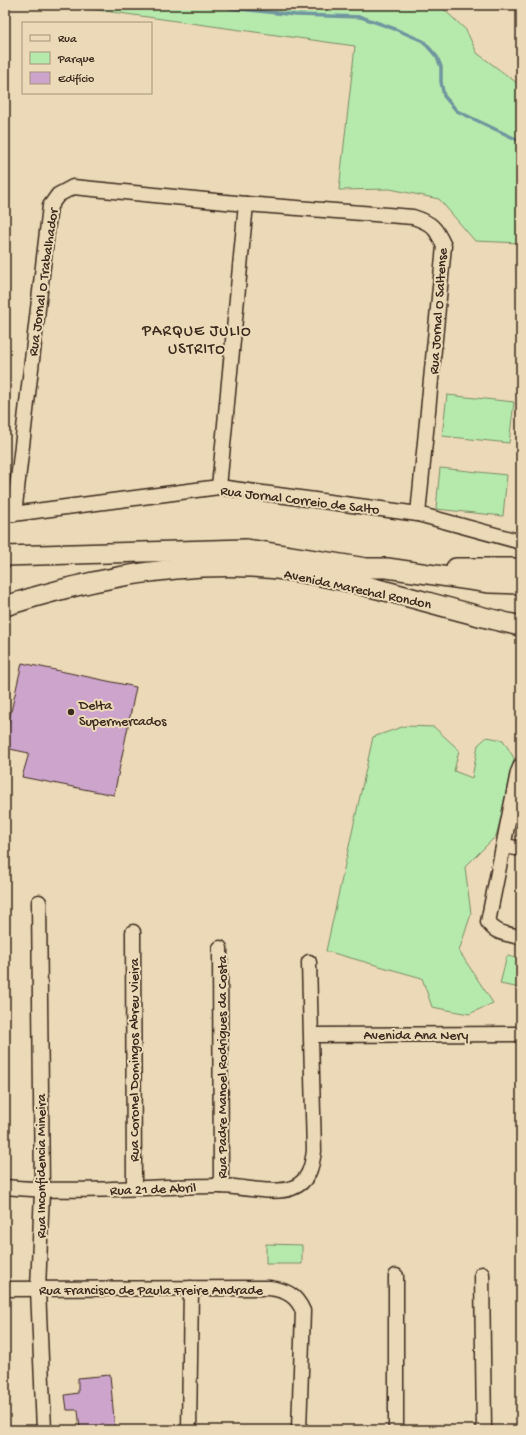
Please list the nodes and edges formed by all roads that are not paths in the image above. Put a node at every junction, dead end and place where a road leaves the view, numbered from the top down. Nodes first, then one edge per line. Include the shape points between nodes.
1 (246, 204) junction
2 (220, 488) junction
3 (418, 514) junction
4 (10, 515) edge
5 (521, 542) edge
6 (5, 556) edge
7 (387, 568) junction
8 (521, 568) edge
9 (521, 584) edge
10 (5, 606) edge
11 (521, 626) edge
12 (521, 765) edge
13 (505, 846) junction
14 (521, 849) edge
15 (38, 902) dead end
16 (132, 932) dead end
17 (521, 937) edge
18 (220, 948) dead end
19 (309, 962) dead end
20 (521, 1034) edge
21 (312, 1035) junction
22 (222, 1186) junction
23 (5, 1187) edge
24 (134, 1188) junction
25 (42, 1191) junction
26 (482, 1274) dead end
27 (396, 1276) dead end
28 (191, 1288) junction
29 (5, 1289) edge
30 (38, 1289) junction
31 (44, 1430) edge
32 (189, 1430) edge
33 (299, 1430) edge
34 (396, 1430) edge
35 (484, 1430) edge

1 - 2 street
1 - 3 street, Rua Jornal O Saltense via 413,217 427,222 438,232 444,246
1 - 4 street, Rua Jornal O Trabalhador via 73,187 58,195 50,206
2 - 3 street, Rua Jornal Correio de Salto
2 - 4 street, Rua Jornal Correio de Salto
3 - 5 street, Rua Jornal Correio de Salto
6 - 7 main road, Avenida Marechal Rondon via 246,549 366,568
7 - 8 main road
7 - 9 main road, Avenida Marechal Rondon via 490,583
10 - 11 main road, Avenida Marechal Rondon via 116,576 215,566 253,567 327,578
12 - 13 street
13 - 14 street
13 - 17 street via 488,922 500,933
15 - 25 street, Rua Inconfidencia Mineira
16 - 24 street, Rua Coronel Domingos Abreu Vieira
18 - 22 street, Rua Padre Manoel Rodrigues da Costa
19 - 21 street
20 - 21 street, Avenida Ana Nery
21 - 22 street, Rua 21 de Abril via 314,1151 308,1175 292,1188 276,1190
22 - 24 street, Rua 21 de Abril
23 - 25 street, Rua 21 de Abril
24 - 25 street, Rua 21 de Abril
25 - 30 street, Rua Inconfidencia Mineira
26 - 35 street
27 - 34 street
28 - 30 street, Rua Francisco de Paula Freire Andrade
28 - 32 street
28 - 33 street, Rua Francisco de Paula Freire Andrade via 269,1288 282,1290 295,1298 303,1311
29 - 30 street, Rua Francisco de Paula Freire Andrade
30 - 31 street, Rua Inconfidencia Mineira

